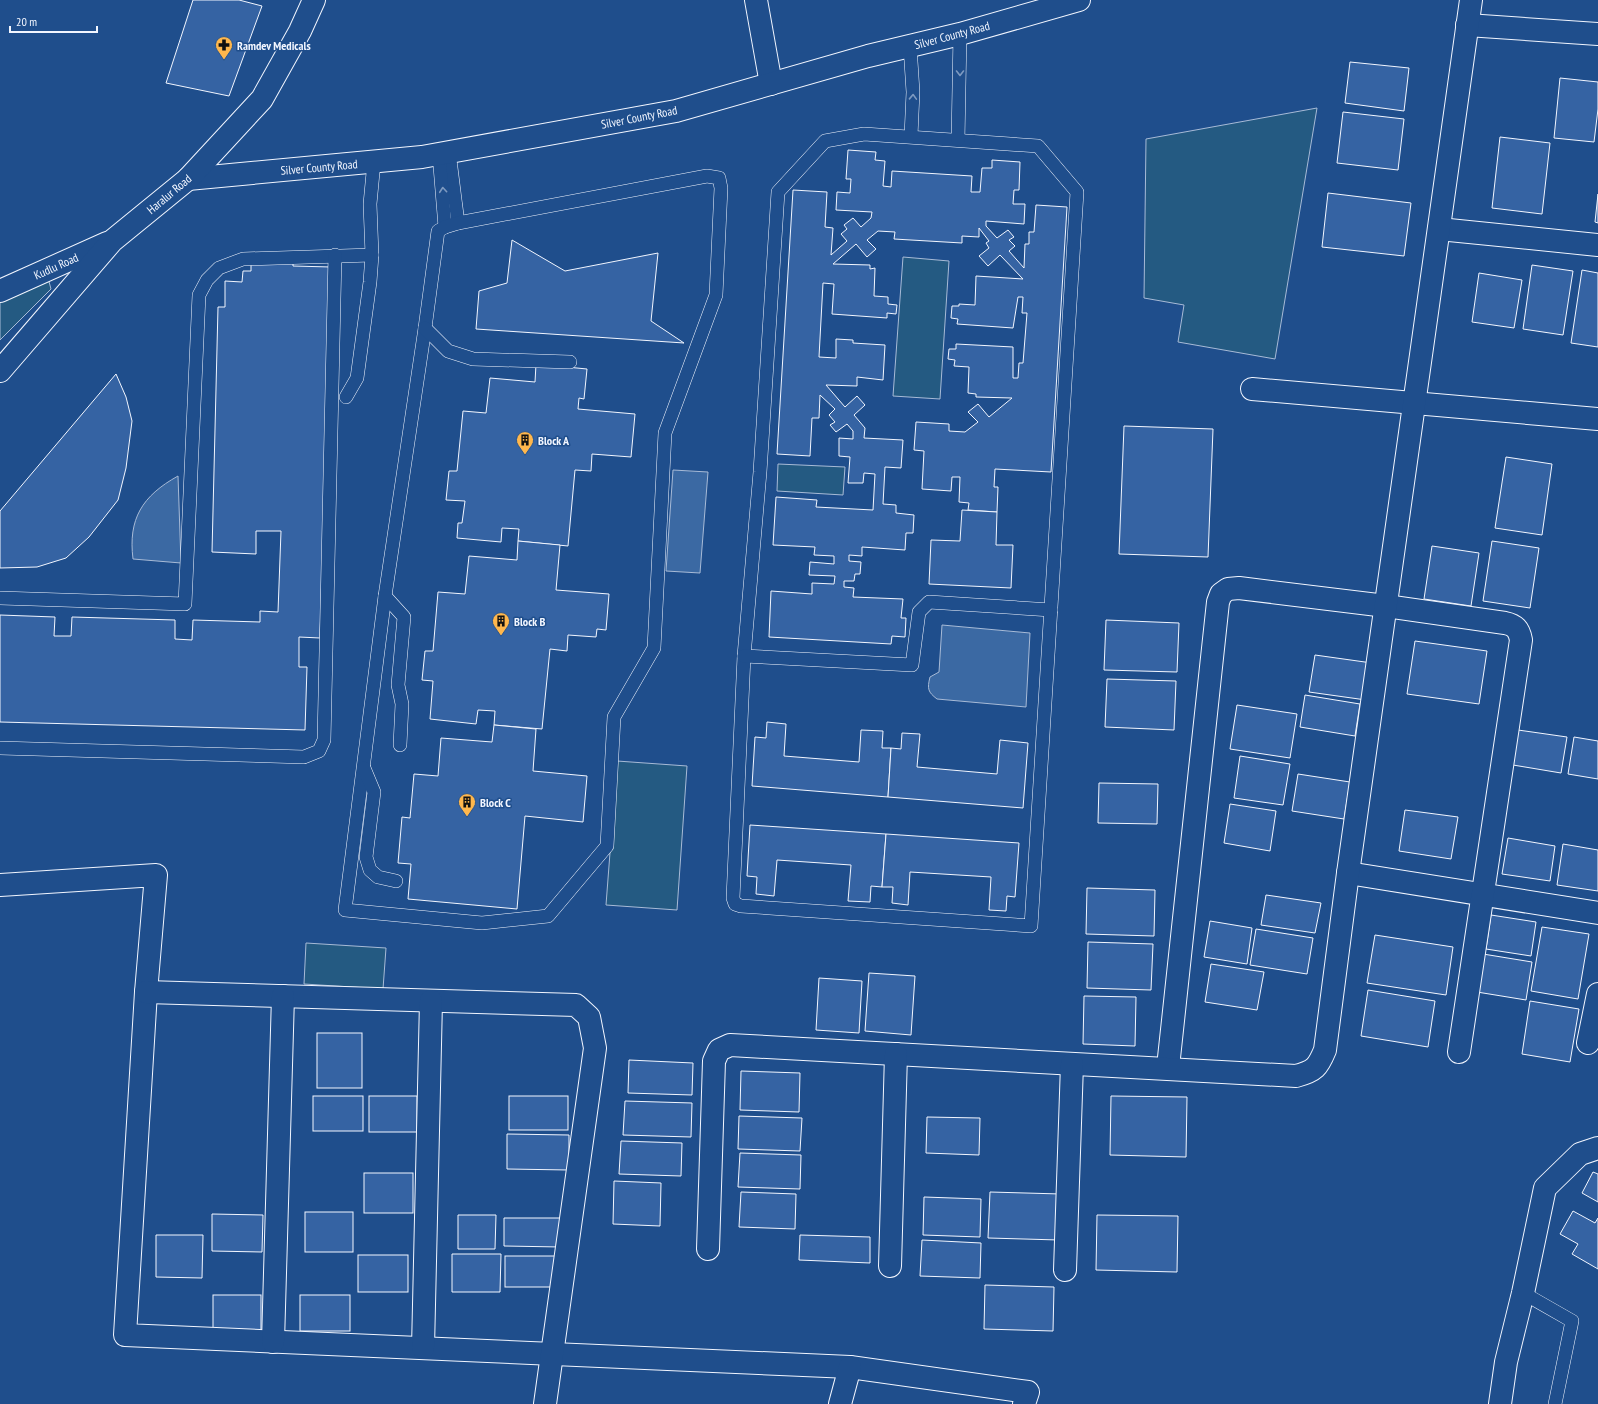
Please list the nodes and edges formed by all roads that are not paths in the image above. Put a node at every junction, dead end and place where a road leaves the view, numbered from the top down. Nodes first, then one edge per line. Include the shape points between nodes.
1 (314, 0) edge
2 (756, 0) edge
3 (1079, 0) edge
4 (1471, 0) edge
5 (1467, 25) junction
6 (960, 34) junction
7 (1598, 34) edge
8 (910, 46) junction
9 (771, 84) junction
10 (911, 136) junction
11 (958, 140) junction
12 (444, 153) junction
13 (374, 162) junction
14 (188, 179) junction
15 (458, 223) junction
16 (445, 227) junction
17 (1439, 228) junction
18 (112, 241) junction
19 (1598, 245) edge
20 (372, 254) junction
21 (335, 255) junction
22 (0, 291) edge
23 (426, 328) junction
24 (570, 362) dead end
25 (0, 371) edge
26 (1252, 389) dead end
27 (346, 397) dead end
28 (1415, 403) junction
29 (1598, 419) edge
30 (385, 596) junction
31 (0, 598) edge
32 (1386, 606) junction
33 (1051, 610) junction
34 (744, 656) junction
35 (400, 745) dead end
36 (0, 748) edge
37 (363, 767) junction
38 (1348, 873) junction
39 (396, 881) dead end
40 (0, 885) edge
41 (1482, 894) junction
42 (1598, 913) edge
43 (146, 992) junction
44 (1598, 994) edge
45 (283, 996) junction
46 (431, 1001) junction
47 (1588, 1043) dead end
48 (1459, 1052) dead end
49 (896, 1054) junction
50 (1072, 1064) junction
51 (1168, 1068) junction
52 (1598, 1148) edge
53 (708, 1249) dead end
54 (890, 1266) dead end
55 (1065, 1270) dead end
56 (1523, 1293) junction
57 (274, 1342) junction
58 (423, 1348) junction
59 (552, 1354) junction
60 (850, 1367) junction
61 (545, 1404) edge
62 (840, 1404) edge
63 (1024, 1404) edge
64 (1500, 1404) edge
65 (1555, 1404) edge

1 - 14 street, Haralur Road via 300,31 262,99
2 - 9 street
3 - 6 street, Silver County Road
4 - 5 street
5 - 7 street
5 - 17 street
6 - 8 street, Silver County Road
6 -> 11 lane
8 - 9 street, Silver County Road
10 -> 8 lane via 913,92
9 - 12 street, Silver County Road via 676,111
10 - 11 lane
10 - 34 lane via 864,134 825,142 778,192 760,472
11 - 33 lane via 1038,146 1077,192
12 - 13 street, Silver County Road
12 - 15 lane
16 -> 12 lane
13 - 14 street, Silver County Road
13 - 20 lane via 370,204
14 - 18 street, Haralur Road
15 - 16 lane
15 - 37 lane via 707,176 719,178 721,188 716,295 665,433 654,648 614,717 607,846 548,916 482,923 345,910
16 - 23 lane via 438,231
17 - 19 street
17 - 28 street
18 - 22 street, Kudlu Road
18 - 25 street, Haralur Road
20 - 21 lane
20 - 27 lane via 358,378
21 - 31 lane via 243,259 219,268 207,280 199,295 185,604
21 - 36 lane via 324,740 319,751 304,757
23 - 24 lane via 448,351 473,359
23 - 30 lane
26 - 28 street
28 - 29 street
28 - 32 street
30 - 35 lane via 404,617 398,685 402,704
30 - 37 lane
32 - 38 street
32 - 41 street via 1505,623 1514,625 1519,632 1521,640
32 - 51 street via 1238,588 1228,589 1221,594
33 - 34 lane via 928,602 919,612 912,665
33 - 34 lane via 1031,926 748,907 735,904 733,898
37 - 39 lane via 374,792 366,857 370,870 378,877
38 - 41 street
38 - 51 street via 1325,1050 1319,1065 1310,1072 1296,1076
40 - 43 street via 156,875
41 - 42 street
41 - 48 street
43 - 45 street
43 - 57 street via 125,1335
44 - 47 street
45 - 46 street
45 - 57 street
46 - 58 street
46 - 59 street via 576,1005 589,1017 595,1048
49 - 50 street
49 - 53 street via 730,1045 718,1050 714,1061
49 - 54 street
50 - 51 street
50 - 55 street
52 - 56 street via 1580,1154 1545,1188
56 - 64 street via 1506,1362
56 - 65 lane via 1572,1321
57 - 58 street
58 - 59 street
59 - 60 street
59 - 61 street
60 - 62 street
60 - 63 street via 1028,1392

